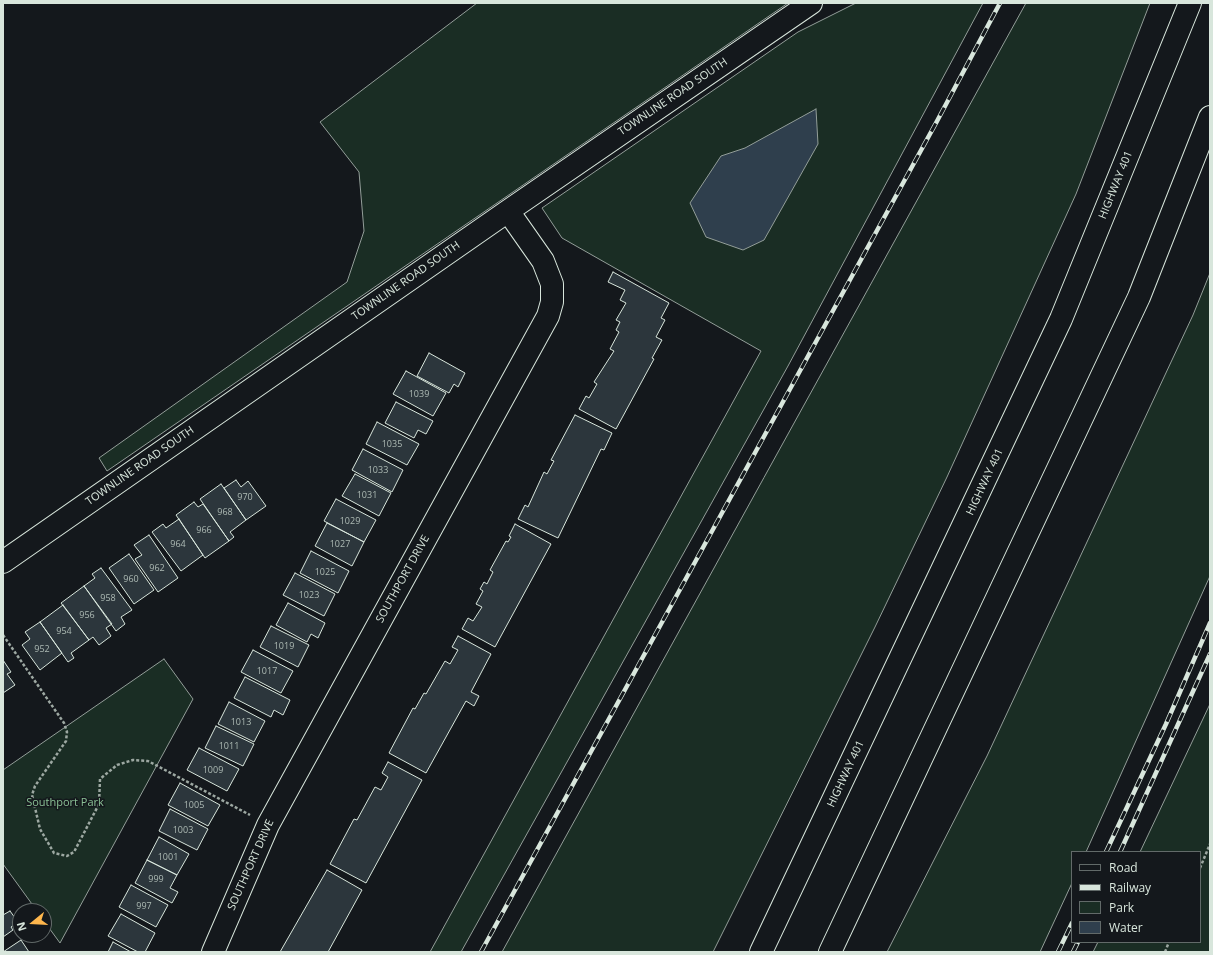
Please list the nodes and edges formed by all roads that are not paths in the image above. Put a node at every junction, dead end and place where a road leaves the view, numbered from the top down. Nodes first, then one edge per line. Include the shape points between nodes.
1 (811, 3) edge
2 (1190, 3) edge
3 (1210, 117) edge
4 (508, 211) junction
5 (3, 562) edge
6 (213, 952) edge
7 (761, 952) edge
8 (830, 952) edge

1 - 4 main road, TOWNLINE ROAD SOUTH
2 - 7 main road, HIGHWAY 401 via 1061,318
3 - 8 main road via 1139,297
4 - 5 main road, TOWNLINE ROAD SOUTH
4 - 6 main road, SOUTHPORT DRIVE via 543,261 552,284 552,302 548,316 268,825

